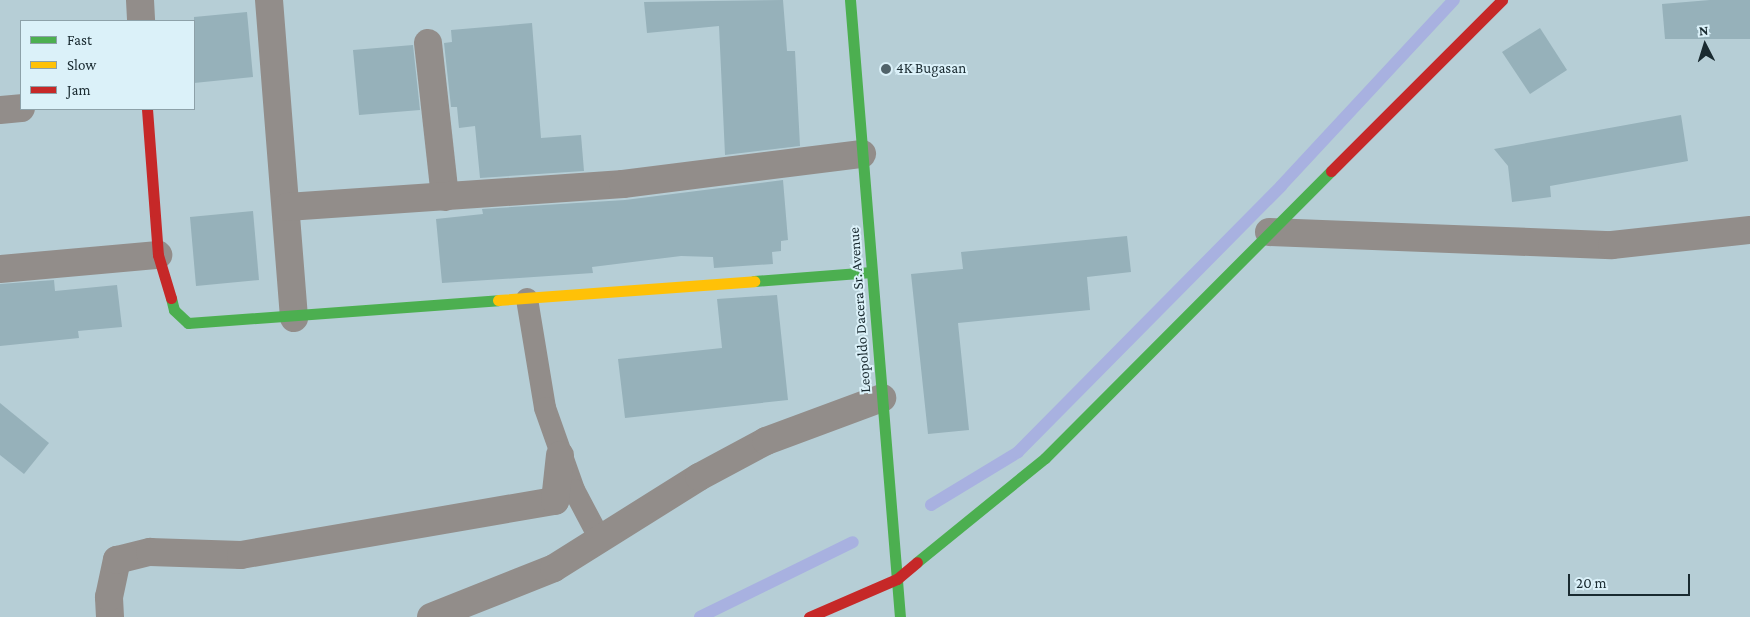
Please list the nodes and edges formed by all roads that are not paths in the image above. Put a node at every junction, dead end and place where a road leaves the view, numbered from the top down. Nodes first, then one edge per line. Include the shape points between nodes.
1 (140, 0) edge
2 (269, 0) edge
3 (850, 0) edge
4 (1502, 0) edge
5 (141, 20) edge
6 (428, 42) dead end
7 (20, 108) edge
8 (0, 110) edge
9 (147, 110) edge
10 (862, 154) junction
11 (445, 197) junction
12 (288, 207) junction
13 (1750, 230) edge
14 (1269, 232) junction
15 (158, 255) junction
16 (0, 269) edge
17 (872, 272) junction
18 (527, 299) junction
19 (294, 318) junction
20 (882, 398) junction
21 (560, 454) junction
22 (601, 541) junction
23 (897, 579) junction
24 (110, 617) edge
25 (430, 617) edge
26 (809, 617) edge
27 (900, 617) edge

1 - 5 street
2 - 12 street
3 - 10 street, Leopoldo Dacera Sr. Avenue
4 - 14 street
6 - 11 street
7 - 8 street
9 - 15 street
10 - 11 street via 623,184
10 - 17 street, Leopoldo Dacera Sr. Avenue
11 - 12 street
12 - 19 street
13 - 14 street via 1612,245
14 - 23 street via 1045,458
15 - 16 street
15 - 19 street via 174,310 188,324
17 - 18 street
17 - 20 street, Leopoldo Dacera Sr. Avenue
18 - 19 street
18 - 21 lane via 545,408
20 - 22 street via 766,441 699,476
20 - 23 street, Leopoldo Dacera Sr. Avenue
21 - 22 lane
21 - 24 street via 555,501 242,555 150,552 117,560
22 - 25 street via 554,568
23 - 26 street
23 - 27 street, Leopoldo Dacera Sr. Avenue

